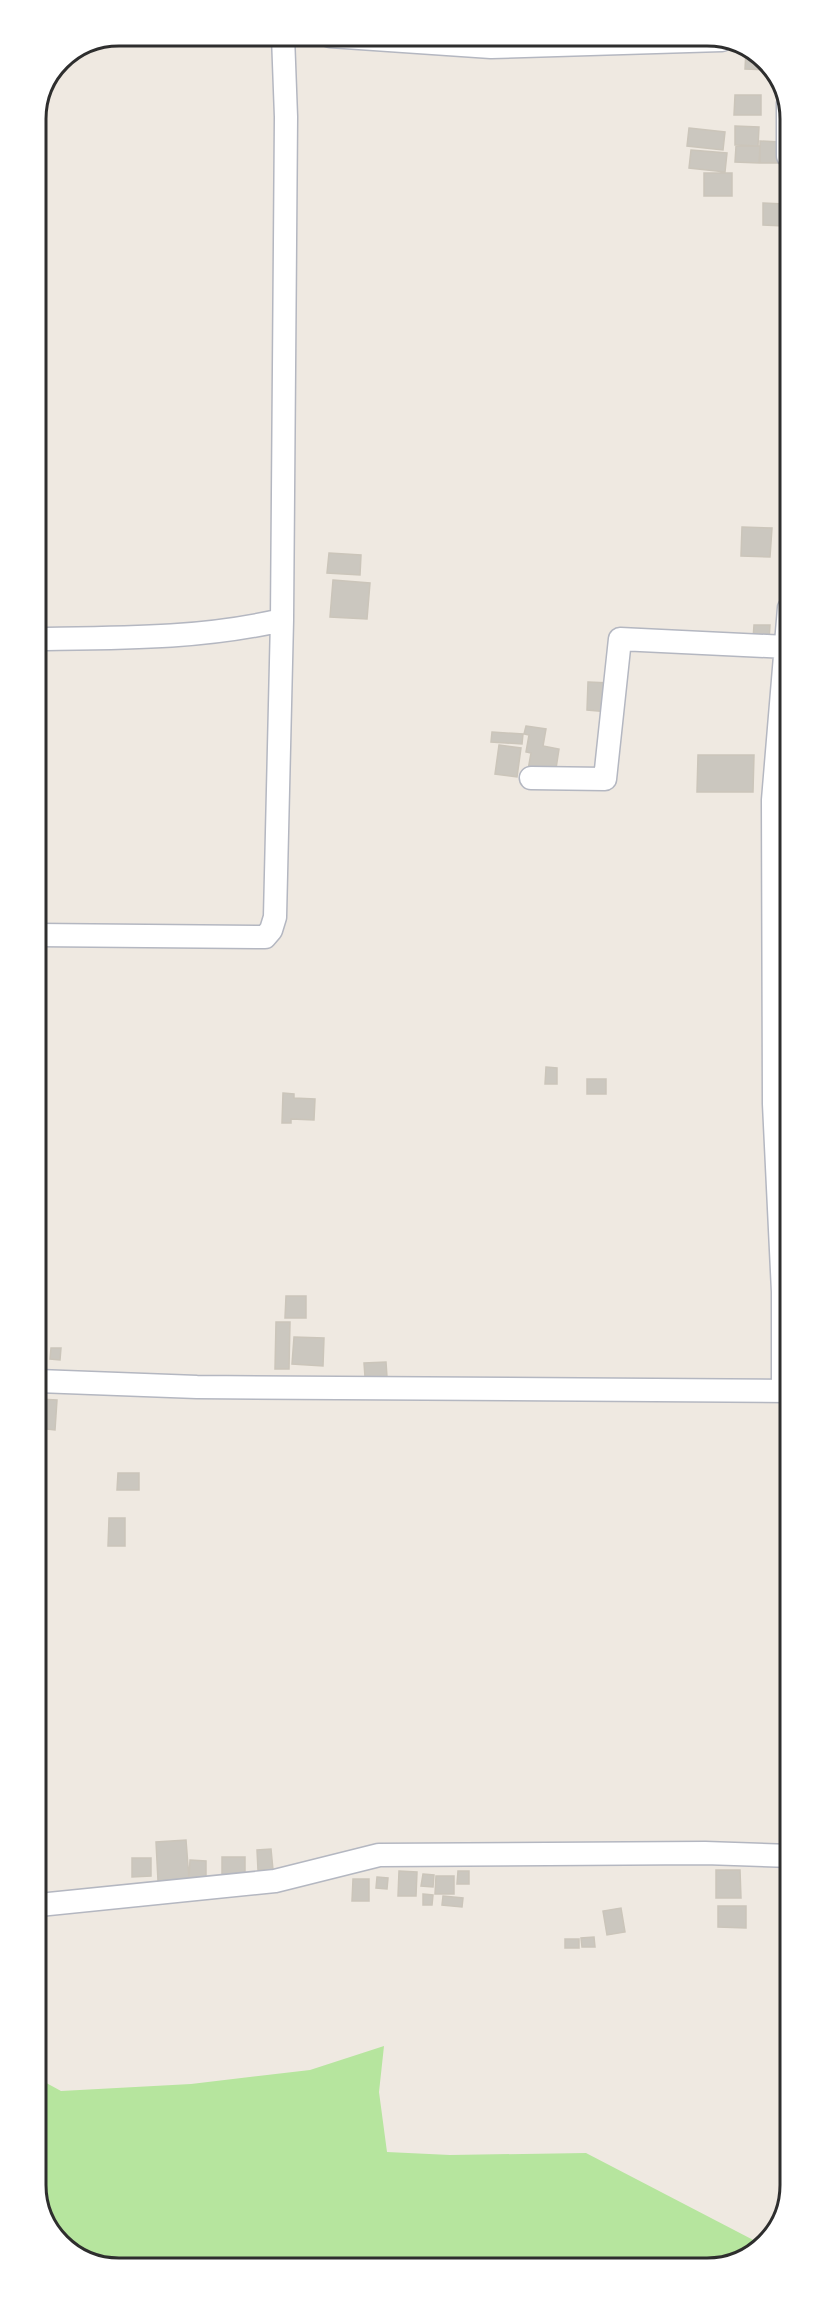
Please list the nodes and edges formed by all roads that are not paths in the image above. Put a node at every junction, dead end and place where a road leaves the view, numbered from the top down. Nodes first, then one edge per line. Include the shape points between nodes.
1 (283, 46) edge
2 (485, 47) edge
3 (503, 47) edge
4 (282, 620) junction
5 (47, 639) edge
6 (780, 647) edge
7 (780, 718) edge
8 (531, 778) dead end
9 (47, 935) edge
10 (780, 1229) edge
11 (46, 1381) edge
12 (780, 1390) edge
13 (780, 1856) edge
14 (46, 1904) edge

1 - 4 street
2 - 3 street
4 - 5 street via 242,629 173,636
4 - 9 street via 275,917 266,937
6 - 8 street via 620,639 605,779
7 - 10 street via 773,800 774,1104
11 - 12 street via 196,1387
13 - 14 street via 379,1855 275,1881

